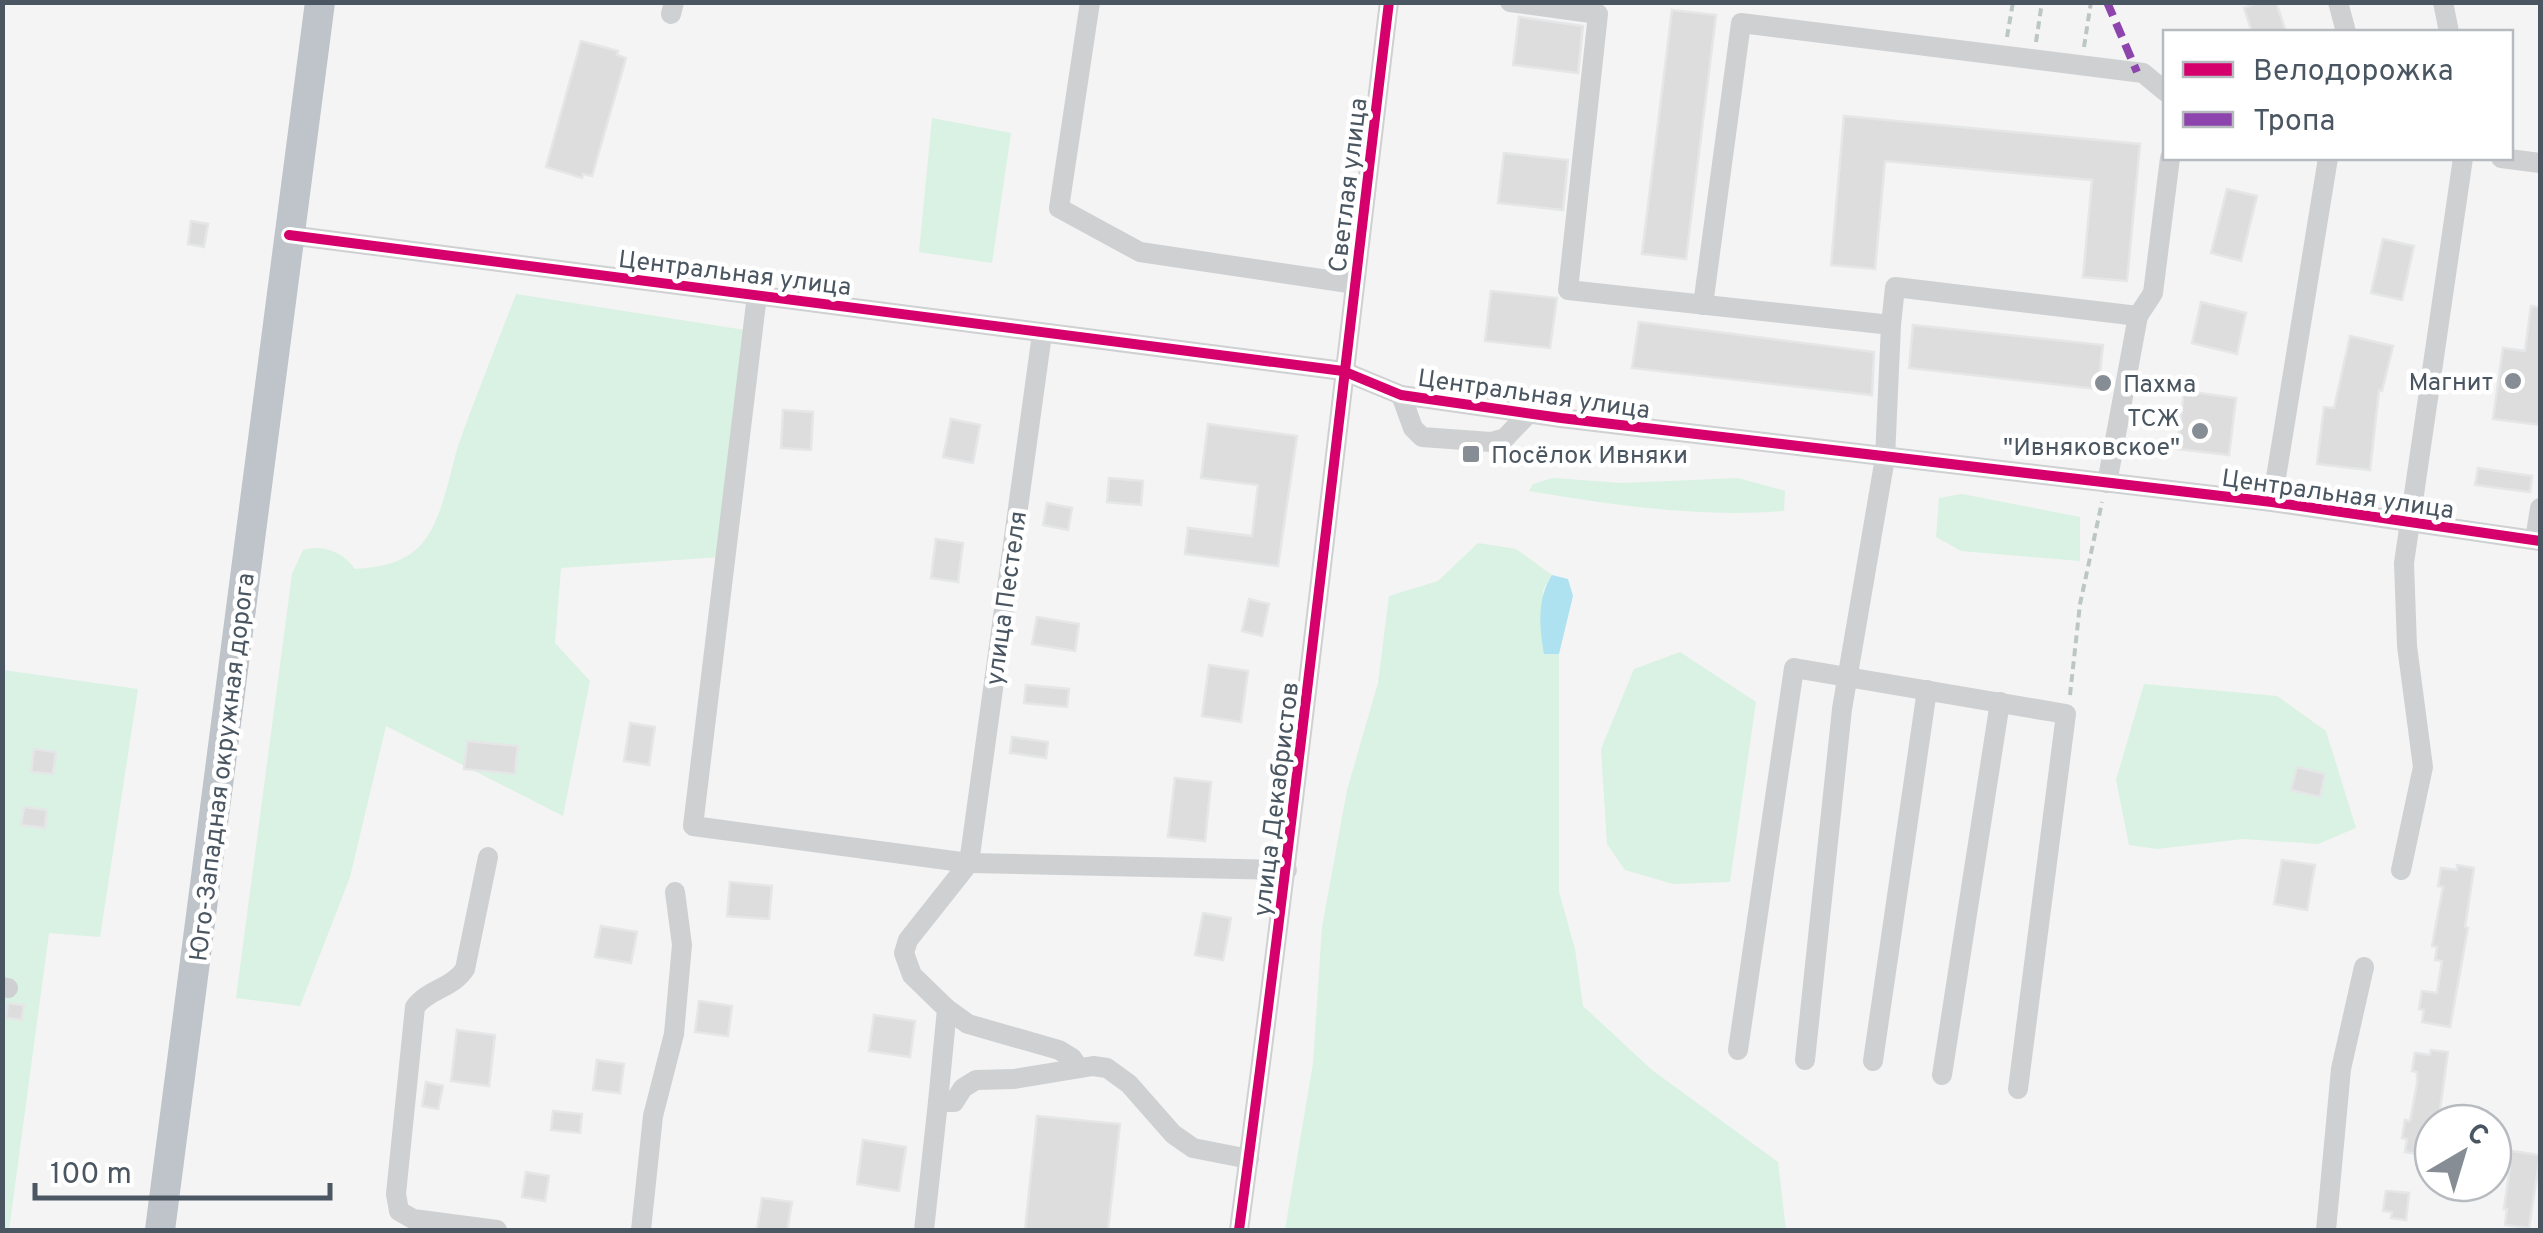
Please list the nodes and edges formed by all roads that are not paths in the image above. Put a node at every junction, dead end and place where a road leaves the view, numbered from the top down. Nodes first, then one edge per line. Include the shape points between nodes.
1 (320, 2) edge
2 (1090, 2) edge
3 (1390, 2) edge
4 (1510, 2) edge
5 (1730, 2) edge
6 (2338, 2) edge
7 (2443, 2) edge
8 (1741, 24) junction
9 (2345, 30) edge
10 (2449, 30) edge
11 (2163, 90) edge
12 (2170, 160) edge
13 (2328, 160) edge
14 (2463, 160) edge
15 (2513, 160) edge
16 (2540, 163) edge
17 (288, 235) junction
18 (1355, 284) junction
19 (757, 294) junction
20 (1703, 305) junction
21 (2138, 316) junction
22 (1890, 325) junction
23 (1042, 334) junction
24 (1343, 371) junction
25 (1401, 396) junction
26 (1529, 413) junction
27 (1885, 458) junction
28 (2107, 483) junction
29 (2272, 502) junction
30 (2540, 508) edge
31 (2410, 522) junction
32 (2538, 541) edge
33 (1847, 676) junction
34 (1927, 690) junction
35 (2000, 702) junction
36 (488, 857) dead end
37 (969, 862) junction
38 (1287, 870) junction
39 (2400, 870) dead end
40 (675, 892) dead end
41 (2364, 966) dead end
42 (947, 1009) junction
43 (1738, 1050) dead end
44 (1805, 1060) dead end
45 (1873, 1061) dead end
46 (1078, 1068) junction
47 (1942, 1076) dead end
48 (2018, 1088) dead end
49 (938, 1102) junction
50 (1249, 1159) junction
51 (160, 1230) edge
52 (497, 1230) edge
53 (642, 1230) edge
54 (924, 1230) edge
55 (1239, 1230) edge
56 (2326, 1230) edge

1 - 17 highway
2 - 18 street via 1059,208 1140,252
3 - 18 street, Светлая улица
4 - 20 street via 1598,14 1568,290
5 - 8 street
6 - 9 street
7 - 10 street
8 - 11 street via 2143,73
8 - 20 street
12 - 21 street via 2153,293
13 - 29 street
14 - 31 street
15 - 16 street
17 - 19 street, Центральная улица
17 - 51 highway, Юго-Западная окружная дорога
18 - 24 street, Светлая улица
19 - 23 street, Центральная улица
19 - 37 street via 693,826
20 - 22 street
21 - 22 street via 1895,287
21 - 28 street
22 - 27 street
23 - 24 street, Центральная улица
23 - 37 street, улица Пестеля
24 - 25 street, Центральная улица
24 - 38 street, улица Декабристов
25 - 26 street, Центральная улица
25 - 26 street via 1422,437 1491,442 1505,438
26 - 27 street, Центральная улица
27 - 28 street, Центральная улица
27 - 33 street
28 - 29 street, Центральная улица
29 - 31 street, Центральная улица
30 - 32 street
31 - 32 street, Центральная улица
31 - 39 street via 2404,563 2407,646 2423,767
33 - 34 street
33 - 43 street via 1794,668
33 - 44 street
34 - 35 street
34 - 45 street
35 - 47 street
35 - 48 street via 2066,714
36 - 52 street via 465,969 415,1008 396,1194 400,1211 413,1219
37 - 38 street
37 - 42 street via 904,953 912,975
38 - 50 street, улица Декабристов
40 - 53 street via 682,945 676,1016 653,1116
41 - 56 street via 2340,1069
42 - 46 street via 968,1024 1059,1050
42 - 49 street
46 - 49 street via 976,1080 954,1102
46 - 50 street via 1107,1068 1194,1148
49 - 54 street
50 - 55 street, улица Декабристов

